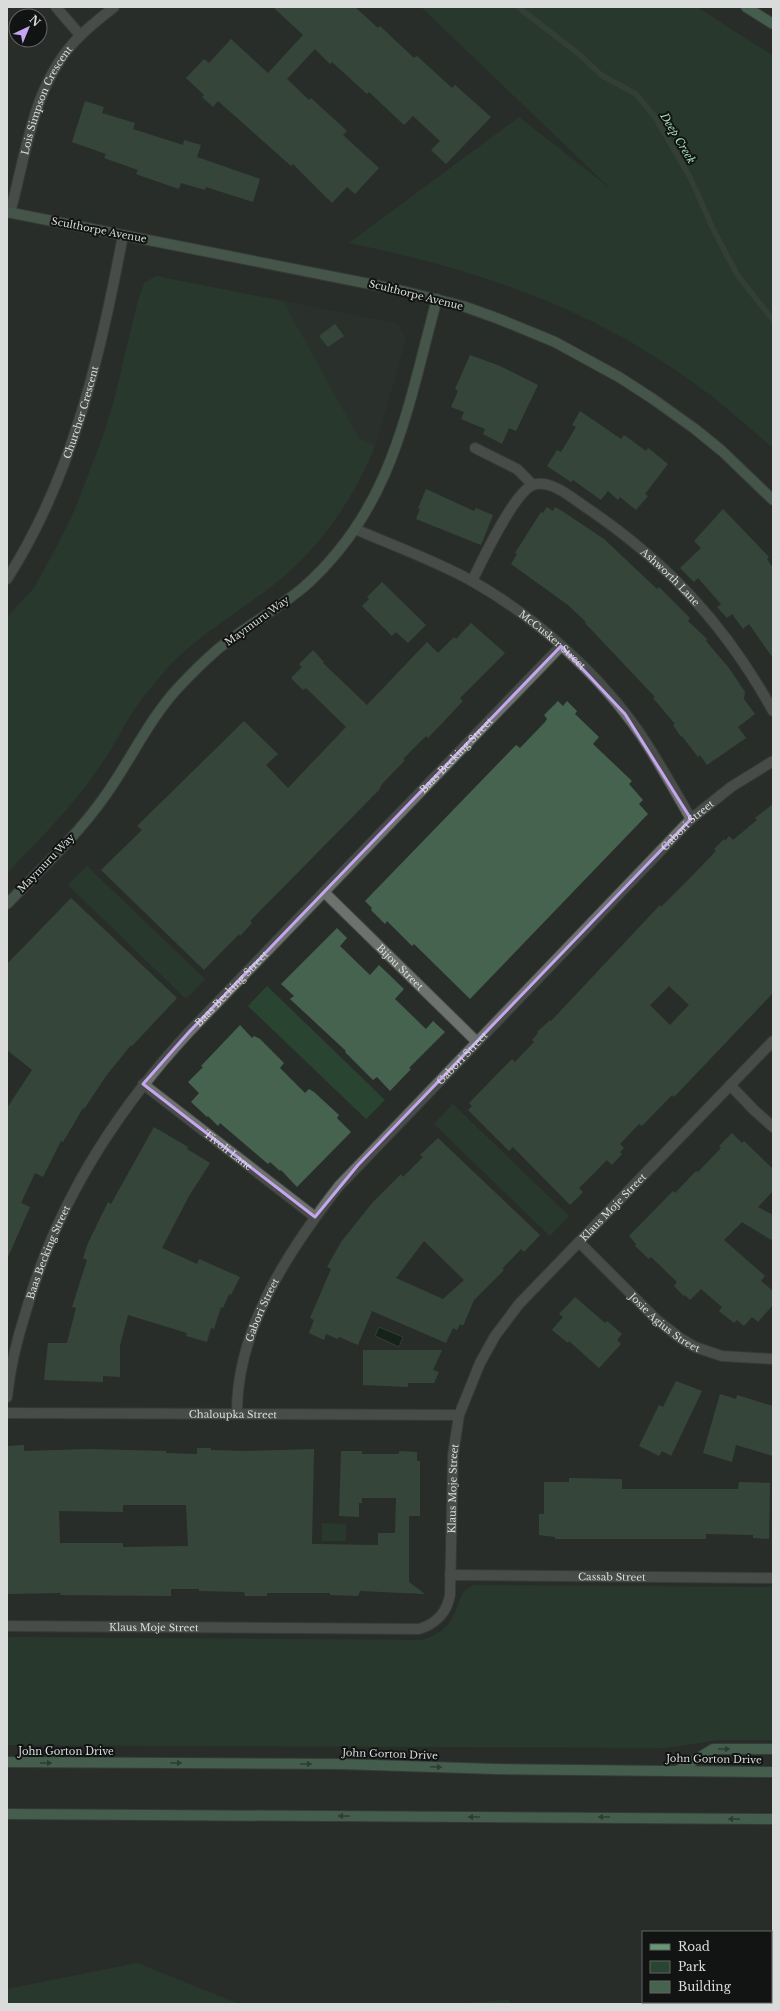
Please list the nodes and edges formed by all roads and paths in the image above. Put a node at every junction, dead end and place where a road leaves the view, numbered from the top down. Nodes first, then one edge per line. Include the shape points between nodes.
1 (56, 7) edge
2 (114, 7) edge
3 (746, 7) edge
4 (773, 24) edge
5 (80, 35) junction
6 (9, 213) edge
7 (123, 235) junction
8 (437, 299) junction
9 (475, 448) dead end
10 (533, 485) junction
11 (773, 500) edge
12 (355, 529) junction
13 (7, 579) edge
14 (472, 581) junction
15 (561, 646) junction
16 (773, 711) edge
17 (773, 761) edge
18 (691, 818) junction
19 (324, 892) junction
20 (7, 904) edge
21 (773, 1041) edge
22 (477, 1042) junction
23 (143, 1084) junction
24 (730, 1085) junction
25 (773, 1126) edge
26 (315, 1217) junction
27 (579, 1242) junction
28 (773, 1359) edge
29 (7, 1397) edge
30 (7, 1413) edge
31 (237, 1414) junction
32 (459, 1415) junction
33 (450, 1575) junction
34 (773, 1578) edge
35 (7, 1626) edge
36 (773, 1749) edge
37 (7, 1762) edge
38 (677, 1771) junction
39 (773, 1772) edge
40 (7, 1814) edge
41 (773, 1819) edge

1 - 5 street
2 - 5 street, Lois Simpson Crescent
3 - 4 main road
5 - 6 street, Lois Simpson Crescent via 50,77 38,103
6 - 7 street, Sculthorpe Avenue
7 - 8 street, Sculthorpe Avenue
7 - 13 street, Churcher Crescent via 94,366 74,437 47,505
8 - 11 street, Sculthorpe Avenue via 499,319 540,336 619,377 695,429
8 - 12 street, Maymuru Way via 404,424 385,478
9 - 10 street via 518,469
10 - 14 street via 515,502
10 - 16 street, Ashworth Lane via 543,484 555,488 605,520 655,559 714,623 755,679
12 - 14 street, McCusker Street
12 - 20 street, Maymuru Way via 327,565 304,586 218,648 176,690 155,717 88,820
14 - 15 street, McCusker Street via 517,610
15 - 18 street, McCusker Street via 625,714
15 - 19 street, Baas Becking Street
17 - 18 street, Gabori Street via 731,787
18 - 22 street, Gabori Street
19 - 22 street, Bijou Street
19 - 23 street, Baas Becking Street via 189,1032
21 - 24 street, Klaus Moje Street
22 - 26 street, Gabori Street via 358,1165
23 - 26 street, Tivoli Lane
23 - 29 street, Baas Becking Street via 95,1153 47,1248 23,1321 11,1367
24 - 25 street
24 - 27 street, Klaus Moje Street
26 - 31 street, Gabori Street via 279,1274 255,1325 239,1378
27 - 28 street, Josie Agius Street via 657,1320 685,1342 695,1348 722,1356
27 - 32 street, Klaus Moje Street via 519,1304 494,1336 470,1384
30 - 31 street, Chaloupka Street
31 - 32 street, Chaloupka Street
32 - 33 street, Klaus Moje Street via 453,1455
33 - 34 street, Cassab Street
33 - 35 street, Klaus Moje Street via 449,1599 444,1611 433,1623 419,1629
38 -> 36 main road via 713,1749
37 -> 38 main road, John Gorton Drive via 340,1764
38 - 39 main road, John Gorton Drive
41 -> 40 main road

